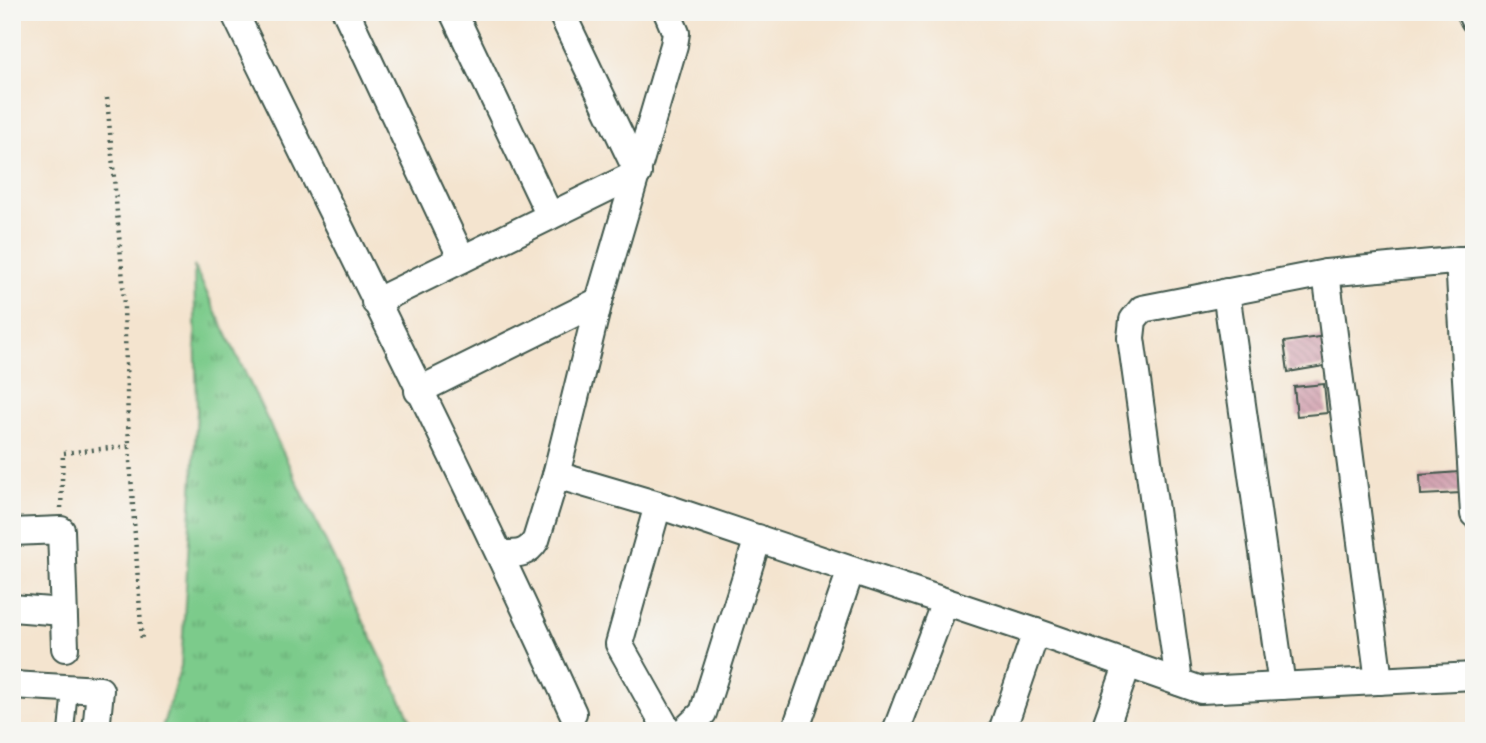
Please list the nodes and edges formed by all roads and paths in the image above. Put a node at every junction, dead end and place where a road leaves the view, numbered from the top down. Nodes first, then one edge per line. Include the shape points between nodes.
1 (234, 12) edge
2 (346, 12) edge
3 (453, 12) edge
4 (561, 12) edge
5 (667, 12) edge
6 (1469, 12) edge
7 (1474, 20) edge
8 (107, 98) dead end
9 (638, 173) junction
10 (550, 216) junction
11 (462, 259) junction
12 (1466, 260) edge
13 (1326, 273) junction
14 (1226, 292) junction
15 (599, 301) junction
16 (375, 302) junction
17 (418, 391) junction
18 (129, 446) junction
19 (556, 475) junction
20 (658, 505) junction
21 (1474, 514) edge
22 (61, 530) junction
23 (12, 532) edge
24 (758, 538) junction
25 (501, 554) junction
26 (851, 570) junction
27 (945, 602) junction
28 (12, 608) edge
29 (63, 612) junction
30 (1036, 632) junction
31 (142, 641) dead end
32 (65, 648) dead end
33 (1128, 666) junction
34 (1474, 676) edge
35 (1379, 681) junction
36 (1178, 682) junction
37 (12, 685) edge
38 (1282, 686) junction
39 (70, 689) junction
40 (573, 713) dead end
41 (66, 731) edge
42 (96, 731) edge
43 (668, 731) edge
44 (684, 731) edge
45 (795, 731) edge
46 (896, 731) edge
47 (1002, 731) edge
48 (1104, 731) edge

1 - 16 street
2 - 11 street
3 - 10 street
4 - 9 street
5 - 9 street via 676,33 674,45
6 - 7 street
8 - 18 path via 123,282
9 - 10 street
9 - 15 street
10 - 11 street
11 - 16 street
12 - 13 street
12 - 21 street
13 - 14 street
13 - 35 street
14 - 36 street via 1142,309 1133,320 1131,338
14 - 38 street
15 - 17 street
15 - 19 street
16 - 17 street
17 - 25 street
18 - 22 path via 63,453
18 - 31 path
19 - 20 street
19 - 25 street via 536,540 523,554
20 - 24 street
20 - 43 street via 619,644
22 - 23 street
22 - 29 street
24 - 26 street
24 - 44 street via 703,713
25 - 40 street
26 - 27 street
26 - 45 street
27 - 30 street
27 - 46 street
28 - 29 street
29 - 32 street
30 - 33 street
30 - 47 street
33 - 36 street
33 - 48 street
34 - 35 street
35 - 38 street
36 - 38 street via 1201,690
37 - 39 street
39 - 41 lane
39 - 42 street via 100,690

